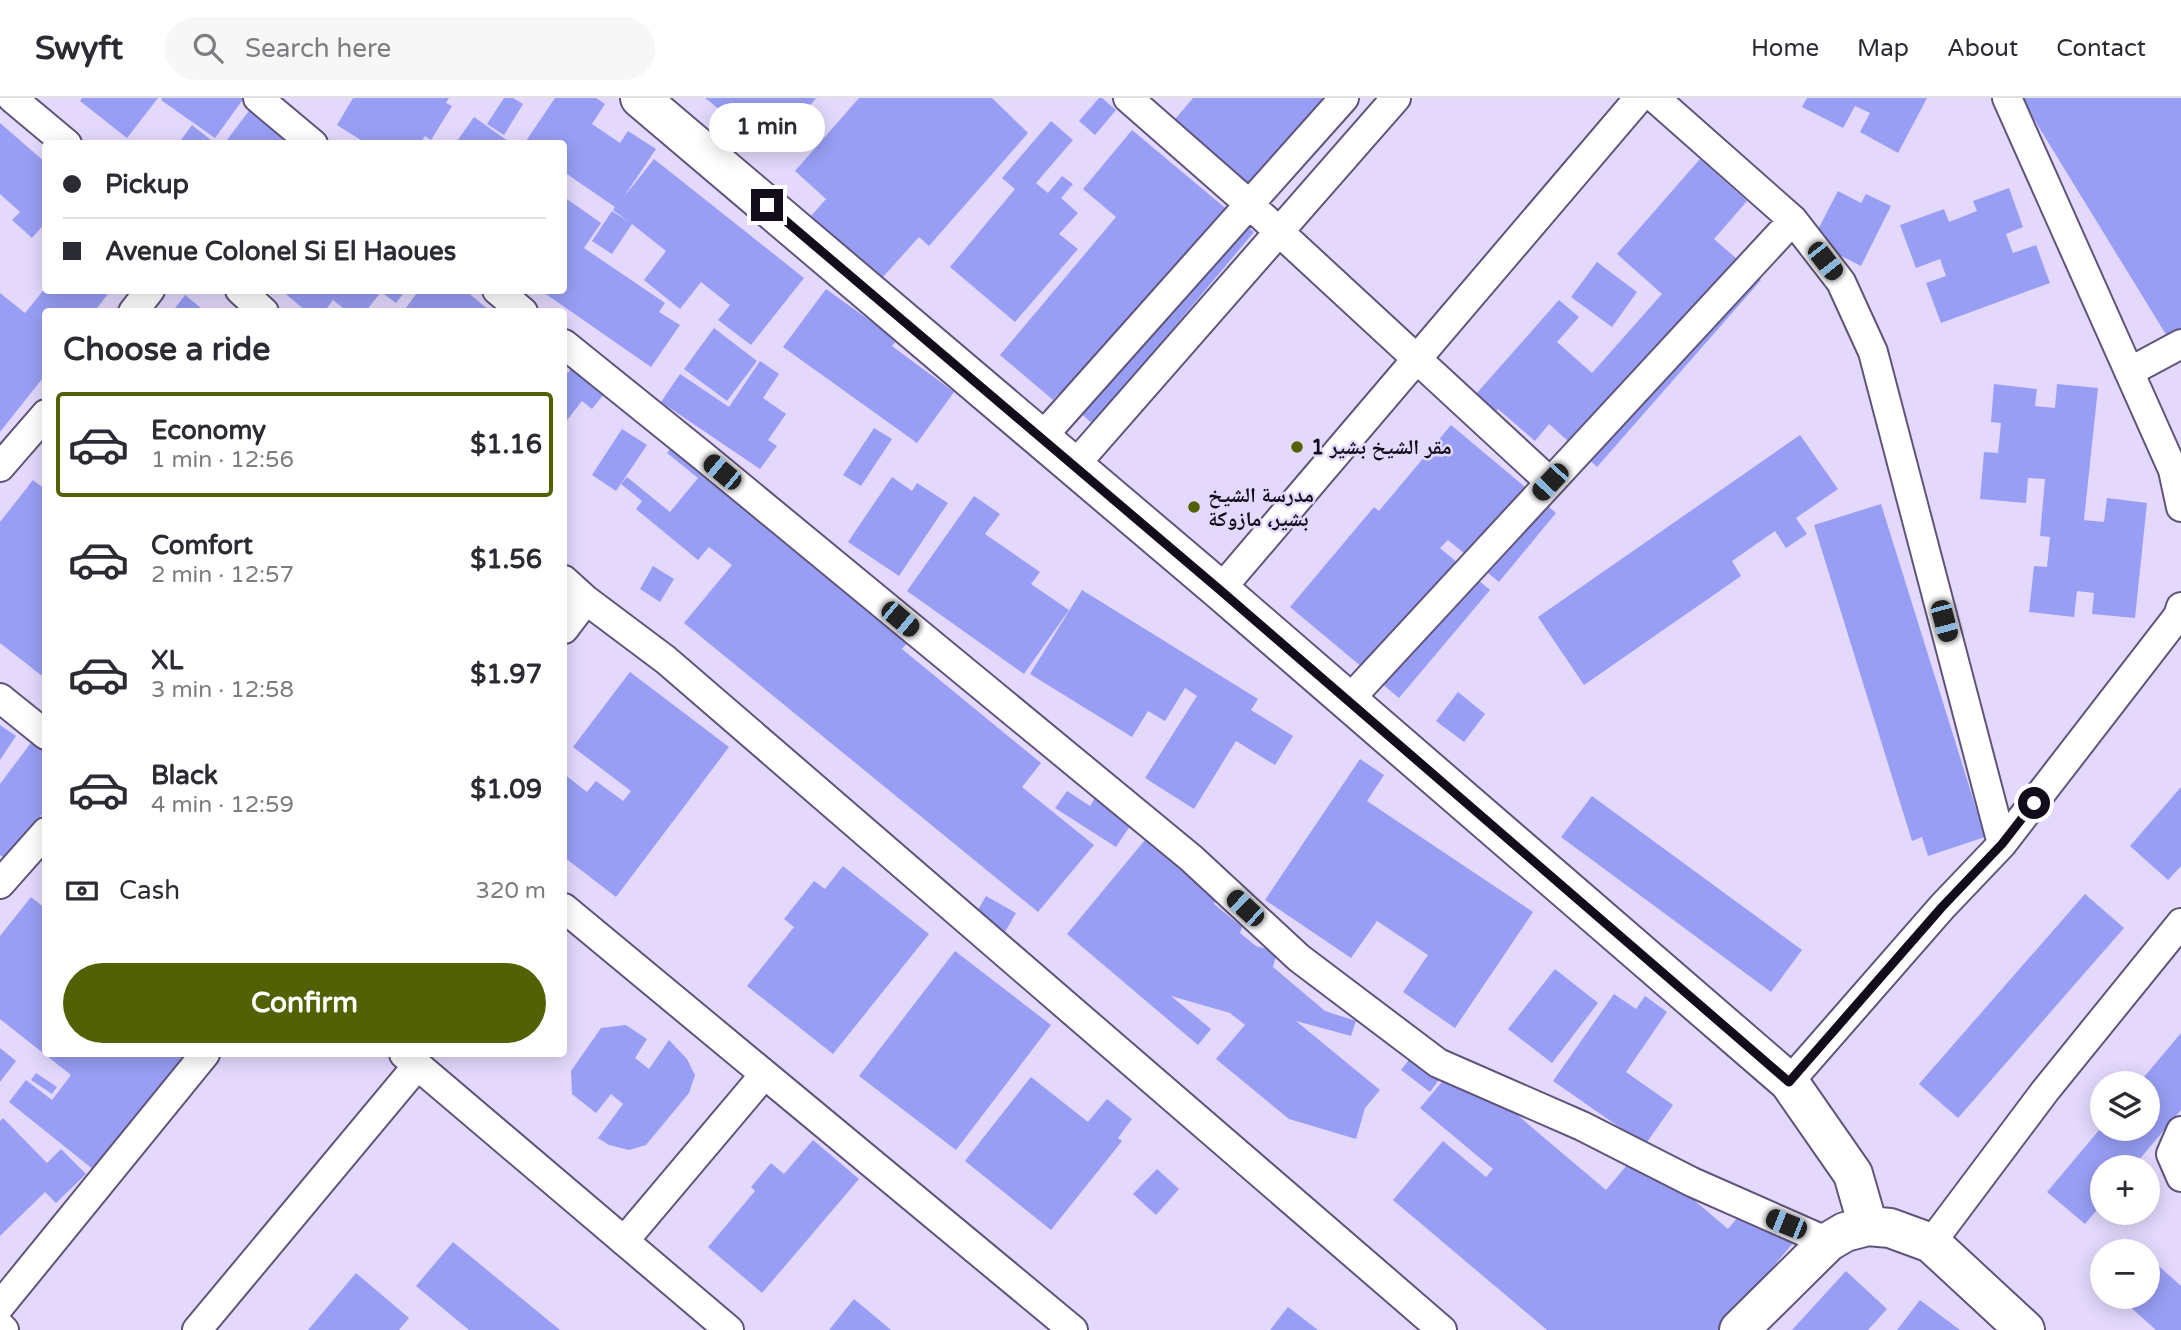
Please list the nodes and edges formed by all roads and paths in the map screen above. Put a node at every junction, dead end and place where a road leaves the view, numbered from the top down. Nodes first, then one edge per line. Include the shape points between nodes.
1 (12, 98) edge
2 (258, 98) edge
3 (640, 98) edge
4 (1129, 98) edge
5 (1344, 98) edge
6 (1396, 98) edge
7 (1639, 98) edge
8 (1655, 98) edge
9 (2007, 98) edge
10 (62, 140) edge
11 (308, 140) edge
12 (1249, 204) junction
13 (1793, 220) junction
14 (1277, 231) junction
15 (147, 294) edge
16 (244, 294) edge
17 (502, 294) edge
18 (135, 308) edge
19 (260, 308) edge
20 (518, 308) edge
21 (2181, 344) edge
22 (567, 346) edge
23 (1416, 359) junction
24 (2129, 372) junction
25 (42, 419) edge
26 (1041, 438) junction
27 (1074, 466) junction
28 (0, 467) edge
29 (1550, 482) junction
30 (2181, 507) edge
31 (567, 583) edge
32 (1220, 590) junction
33 (586, 600) junction
34 (2181, 607) edge
35 (567, 625) edge
36 (0, 698) edge
37 (1348, 702) junction
38 (42, 732) edge
39 (42, 837) edge
40 (2002, 844) junction
41 (0, 884) edge
42 (567, 911) edge
43 (2181, 923) edge
44 (203, 1057) edge
45 (411, 1060) edge
46 (764, 1075) junction
47 (1789, 1082) junction
48 (2181, 1131) edge
49 (2181, 1177) edge
50 (1868, 1226) junction
51 (624, 1241) junction
52 (1828, 1242) junction
53 (1931, 1243) junction
54 (0, 1306) edge
55 (2008, 1325) edge
56 (197, 1330) edge
57 (729, 1330) edge
58 (1073, 1330) edge
59 (1442, 1330) edge
60 (1739, 1330) edge

1 - 10 street
2 - 11 street
3 - 26 street
4 - 12 street
5 - 12 street
6 - 14 street
7 - 23 street
8 - 13 street
9 - 24 street
12 - 14 street
12 - 26 street
13 - 29 street
13 - 40 street via 1841,282 1873,352
14 - 23 street
14 - 27 street
15 - 18 street
16 - 19 street
17 - 20 street
21 - 24 street
22 - 52 street via 1191,858 1299,958 1438,1063
23 - 29 street
23 - 32 street
24 - 30 street via 2173,470
25 - 28 street
26 - 27 street
27 - 32 street
29 - 37 street
31 - 33 street
32 - 37 street
33 - 35 street
33 - 59 street via 677,669
34 - 40 street
36 - 38 street
37 - 47 street
39 - 41 street
40 - 47 street
42 - 46 street
43 - 53 street via 2045,1091
44 - 54 street
45 - 51 street
45 - 56 street
46 - 51 street
46 - 58 street
47 - 50 street via 1853,1174
48 - 49 street via 2171,1154
50 - 52 street
50 - 53 street via 1890,1228
51 - 57 street
52 - 60 street
53 - 55 street

